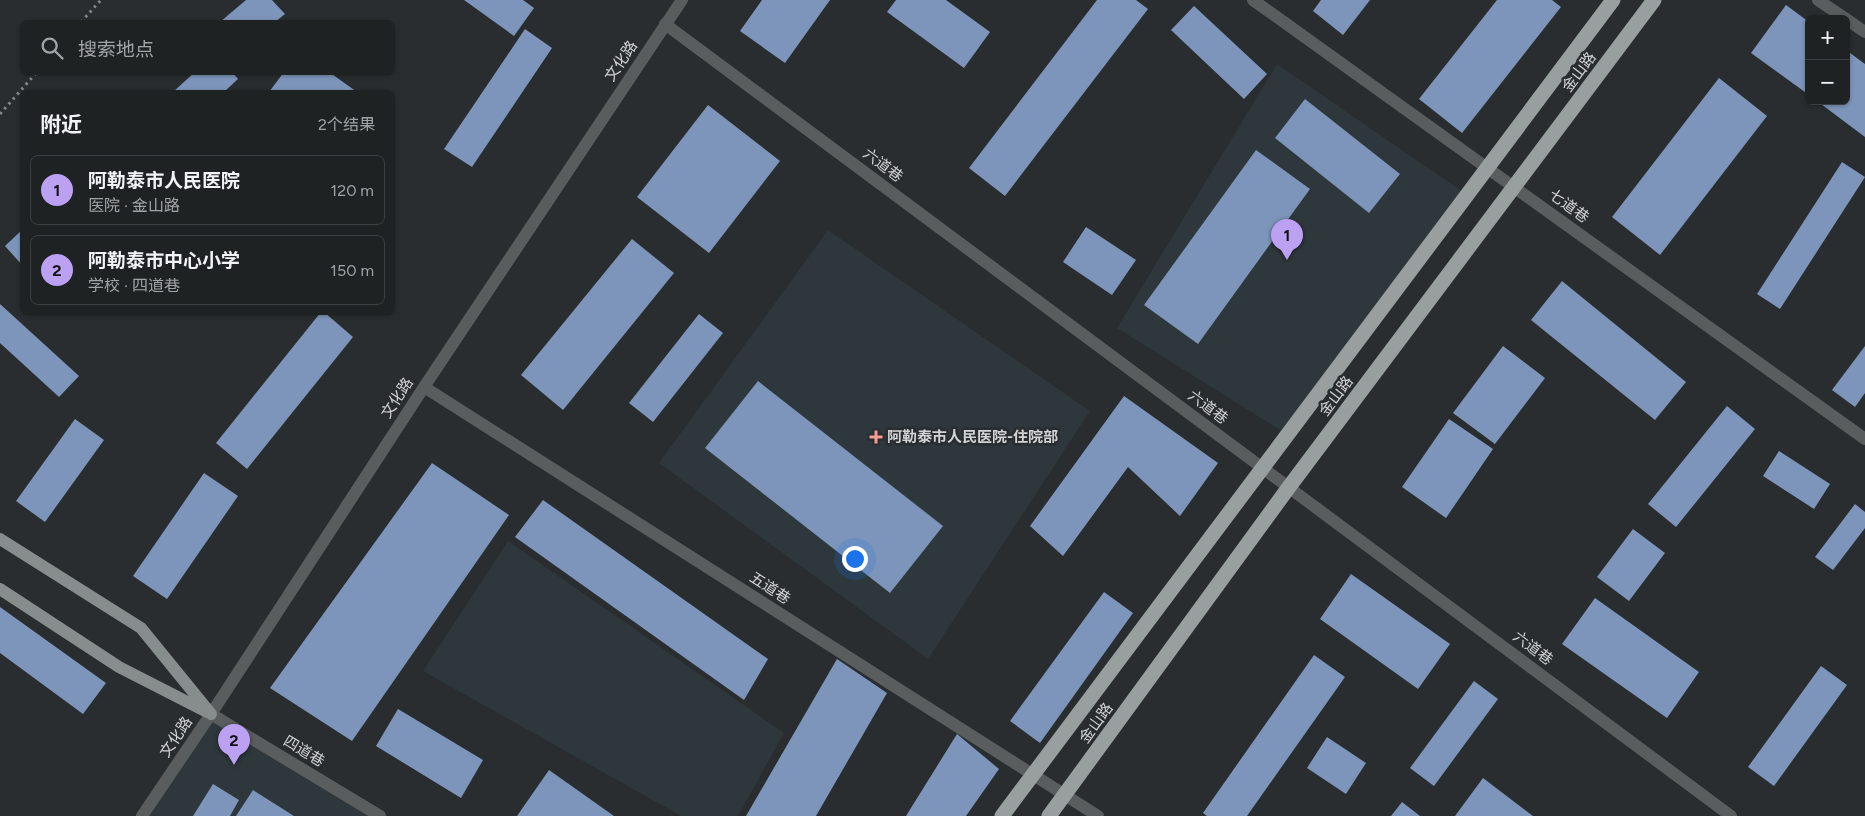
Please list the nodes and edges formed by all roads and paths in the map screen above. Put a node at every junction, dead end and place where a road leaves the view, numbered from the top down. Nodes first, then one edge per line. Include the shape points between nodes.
1 (101, 0) edge
2 (682, 0) edge
3 (1253, 0) edge
4 (1613, 0) edge
5 (1654, 0) edge
6 (1818, 0) edge
7 (1840, 15) edge
8 (83, 20) edge
9 (1850, 22) edge
10 (665, 24) junction
11 (1865, 32) edge
12 (34, 75) edge
13 (21, 90) edge
14 (20, 91) edge
15 (0, 114) edge
16 (1487, 167) junction
17 (1515, 187) junction
18 (424, 387) junction
19 (1865, 439) edge
20 (1262, 467) junction
21 (1289, 487) junction
22 (0, 539) edge
23 (0, 589) edge
24 (211, 714) junction
25 (1033, 775) junction
26 (1064, 795) junction
27 (142, 816) edge
28 (380, 816) edge
29 (1002, 816) edge
30 (1049, 816) edge
31 (1098, 816) edge
32 (1731, 816) edge

1 - 8 path
2 - 10 street, 文化路
3 - 16 street, 七道巷
4 - 16 highway
5 - 17 highway, 金山路
6 - 7 street
9 - 11 street
10 - 18 street, 文化路
10 - 20 street, 六道巷
12 - 13 path
14 - 15 path
16 - 17 street, 七道巷
16 - 20 highway
17 - 19 street, 七道巷
17 - 21 highway, 金山路
18 - 24 street, 文化路
18 - 25 street, 五道巷
20 - 21 street, 六道巷
20 - 25 highway
21 - 26 highway, 金山路
21 - 32 street, 六道巷
22 - 24 main road via 141,628
23 - 24 main road via 119,667
24 - 27 street, 文化路
24 - 28 street, 四道巷
25 - 26 street, 五道巷
25 - 29 highway
26 - 30 highway, 金山路
26 - 31 street, 五道巷

